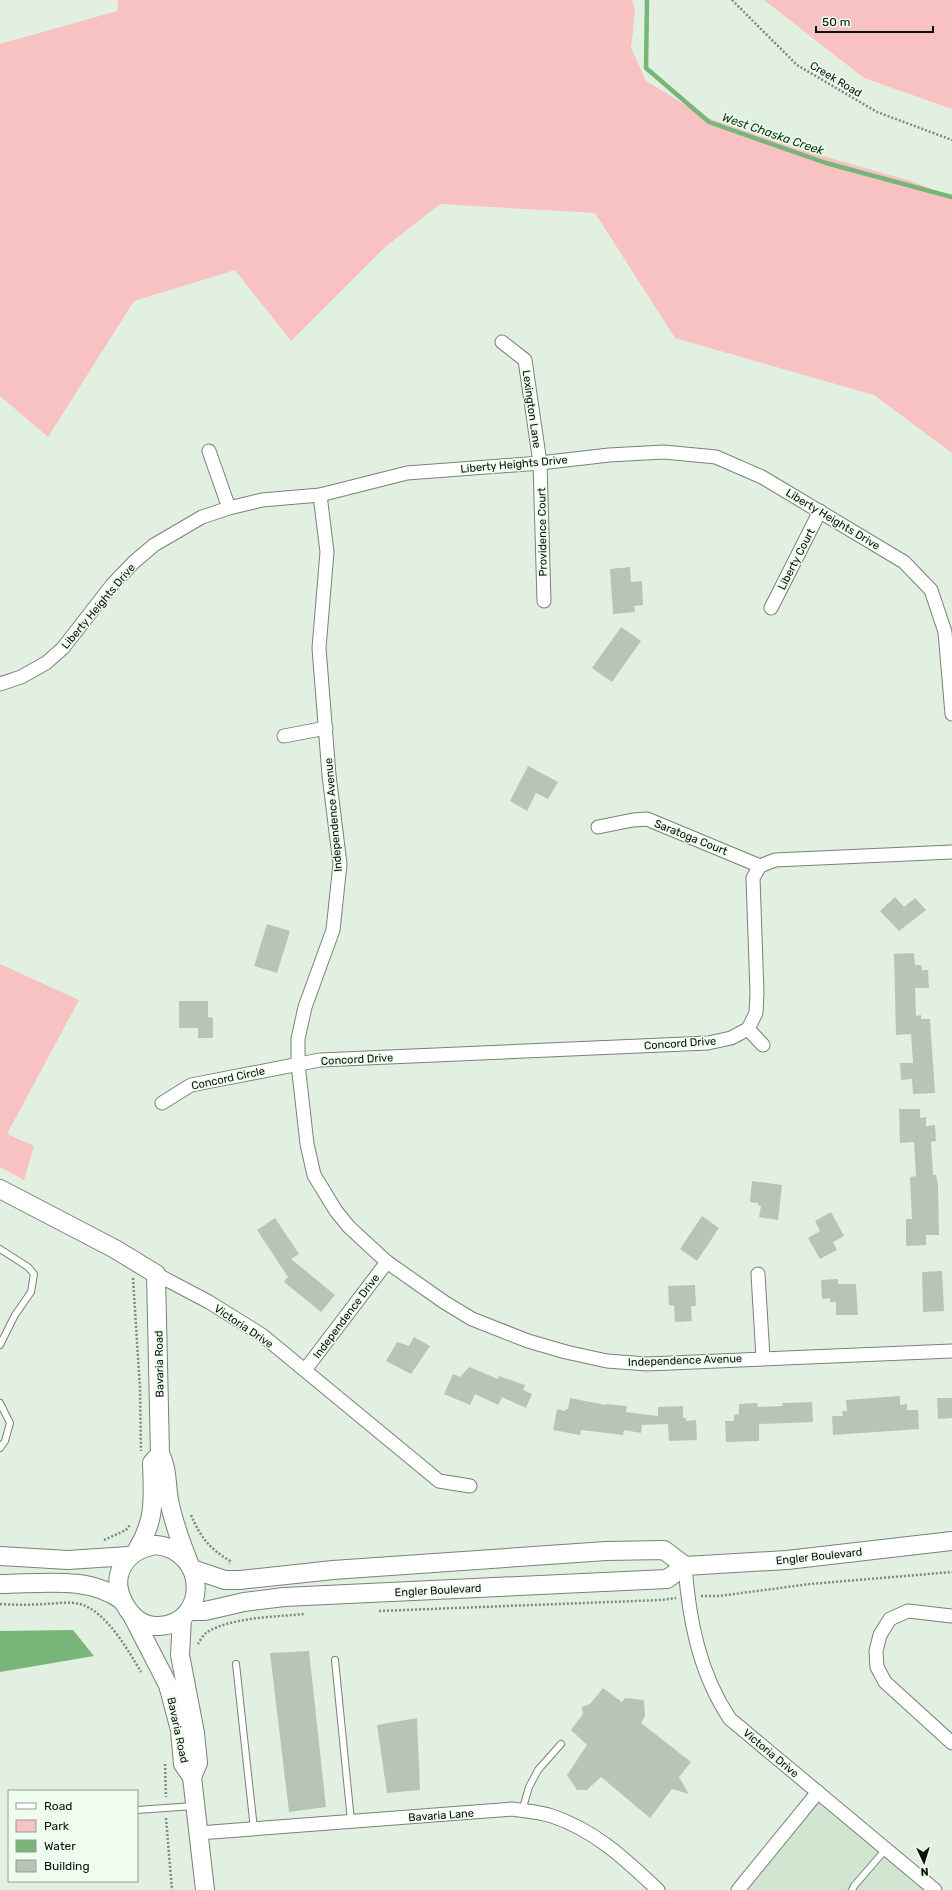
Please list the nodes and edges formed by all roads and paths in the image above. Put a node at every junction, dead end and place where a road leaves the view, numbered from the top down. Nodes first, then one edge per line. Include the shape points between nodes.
1 (732, 0) edge
2 (952, 140) edge
3 (502, 342) dead end
4 (209, 451) dead end
5 (540, 463) junction
6 (320, 495) junction
7 (229, 508) junction
8 (820, 510) junction
9 (544, 601) dead end
10 (771, 608) dead end
11 (0, 684) edge
12 (952, 714) edge
13 (326, 728) junction
14 (284, 736) dead end
15 (598, 827) dead end
16 (952, 852) edge
17 (760, 866) junction
18 (748, 1029) junction
19 (763, 1045) dead end
20 (298, 1064) junction
21 (162, 1103) dead end
22 (0, 1189) edge
23 (0, 1249) edge
24 (387, 1262) junction
25 (156, 1274) junction
26 (758, 1274) dead end
27 (132, 1277) dead end
28 (0, 1345) edge
29 (952, 1351) edge
30 (763, 1358) junction
31 (305, 1370) junction
32 (0, 1403) edge
33 (0, 1448) edge
34 (141, 1452) dead end
35 (160, 1454) junction
36 (470, 1486) dead end
37 (134, 1520) dead end
38 (99, 1540) dead end
39 (952, 1541) edge
40 (133, 1553) junction
41 (0, 1556) edge
42 (190, 1566) junction
43 (685, 1566) junction
44 (952, 1572) edge
45 (0, 1584) edge
46 (688, 1596) junction
47 (123, 1601) junction
48 (0, 1604) edge
49 (378, 1611) dead end
50 (185, 1614) junction
51 (309, 1614) dead end
52 (952, 1616) edge
53 (133, 1617) junction
54 (180, 1655) junction
55 (335, 1660) dead end
56 (156, 1661) junction
57 (236, 1664) dead end
58 (140, 1670) junction
59 (143, 1677) dead end
60 (952, 1743) edge
61 (560, 1744) dead end
62 (165, 1763) dead end
63 (192, 1777) junction
64 (818, 1792) junction
65 (196, 1806) junction
66 (166, 1809) junction
67 (138, 1810) edge
68 (522, 1811) junction
69 (351, 1821) junction
70 (254, 1829) junction
71 (199, 1833) junction
72 (886, 1849) junction
73 (172, 1890) edge
74 (205, 1890) edge
75 (658, 1890) edge
76 (738, 1890) edge
77 (852, 1890) edge
78 (935, 1890) edge

1 - 2 path, Creek Road via 797,65 877,112
3 - 5 street, Lexington Lane via 525,360
4 - 7 street
5 - 6 street, Liberty Heights Drive via 407,474
5 - 8 street, Liberty Heights Drive via 664,452 716,457 762,477
5 - 9 street, Providence Court
6 - 7 street, Liberty Heights Drive via 262,500
6 - 13 street, Independence Avenue via 327,552 319,648
7 - 11 street, Liberty Heights Drive via 202,517 154,545 112,586 63,648 46,663 21,677
8 - 10 street, Liberty Court
8 - 12 street, Liberty Heights Drive via 904,562 931,590 945,632
13 - 14 street
13 - 20 street, Independence Avenue via 340,864 333,930 304,1007 298,1039
15 - 17 street, Saratoga Court via 647,819
16 - 17 street via 775,860
17 - 18 street via 753,878 756,1013
18 - 19 street
18 - 20 street, Concord Drive via 731,1038 708,1043 320,1060
20 - 21 street, Concord Circle via 191,1085
20 - 24 street, Independence Avenue via 307,1144 314,1175 349,1227
22 - 25 main road, Victoria Drive via 115,1249
23 - 28 lane via 34,1274 31,1292 15,1315
24 - 30 street, Independence Avenue via 472,1320 566,1352 607,1361 647,1364
24 - 31 street, Independence Drive
25 - 31 street, Victoria Drive via 209,1302 262,1335
25 - 35 main road, Bavaria Road
26 - 30 street
27 - 34 path via 140,1389
29 - 30 street, Independence Avenue
31 - 36 street, Victoria Drive via 439,1481
32 - 33 lane via 10,1424 6,1441
35 - 40 main road, Bavaria Road via 152,1463 151,1520
35 - 42 main road, Bavaria Road via 165,1464 169,1500
37 - 38 path via 126,1530 105,1540
39 - 43 main road, Engler Boulevard via 787,1560
40 - 41 main road via 68,1560
40 - 42 main road via 156,1545 166,1546 180,1553
40 - 47 main road via 119,1573
42 - 43 main road via 225,1580 240,1580 377,1566 664,1550
42 - 50 main road via 196,1588
43 - 46 street, Victoria Drive
43 - 50 main road, Engler Boulevard via 667,1579 284,1597
44 - 46 path via 810,1584 719,1596
45 - 47 main road via 72,1582 113,1593
46 - 49 path via 653,1600
46 - 64 street, Victoria Drive via 690,1616 701,1658 719,1703 730,1719
47 - 53 main road
48 - 58 path via 71,1603 95,1611 110,1626
50 - 53 main road via 169,1625 152,1626
50 - 54 main road, Bavaria Road
51 - 54 path via 224,1625 206,1633 198,1644 196,1657
52 - 60 street via 908,1611 890,1619 880,1635 876,1651 877,1667 885,1682
53 - 56 main road, Bavaria Road
54 - 63 main road, Bavaria Road via 196,1740 198,1763
55 - 69 lane
56 - 58 path
56 - 63 main road, Bavaria Road via 168,1685 180,1730 183,1764
57 - 70 lane
58 - 59 path
61 - 68 lane via 538,1770 528,1787
62 - 66 path
63 - 65 main road, Bavaria Road
64 - 72 street, Victoria Drive
64 - 76 street
65 - 66 lane
65 - 71 main road, Bavaria Road
66 - 67 lane
66 - 73 path
68 - 69 street, Bavaria Lane via 512,1809
68 - 75 street, Bavaria Lane via 551,1816 594,1835 621,1855
69 - 70 street, Bavaria Lane
70 - 71 street, Bavaria Lane
71 - 74 main road, Bavaria Road
72 - 77 lane
72 - 78 street, Victoria Drive

